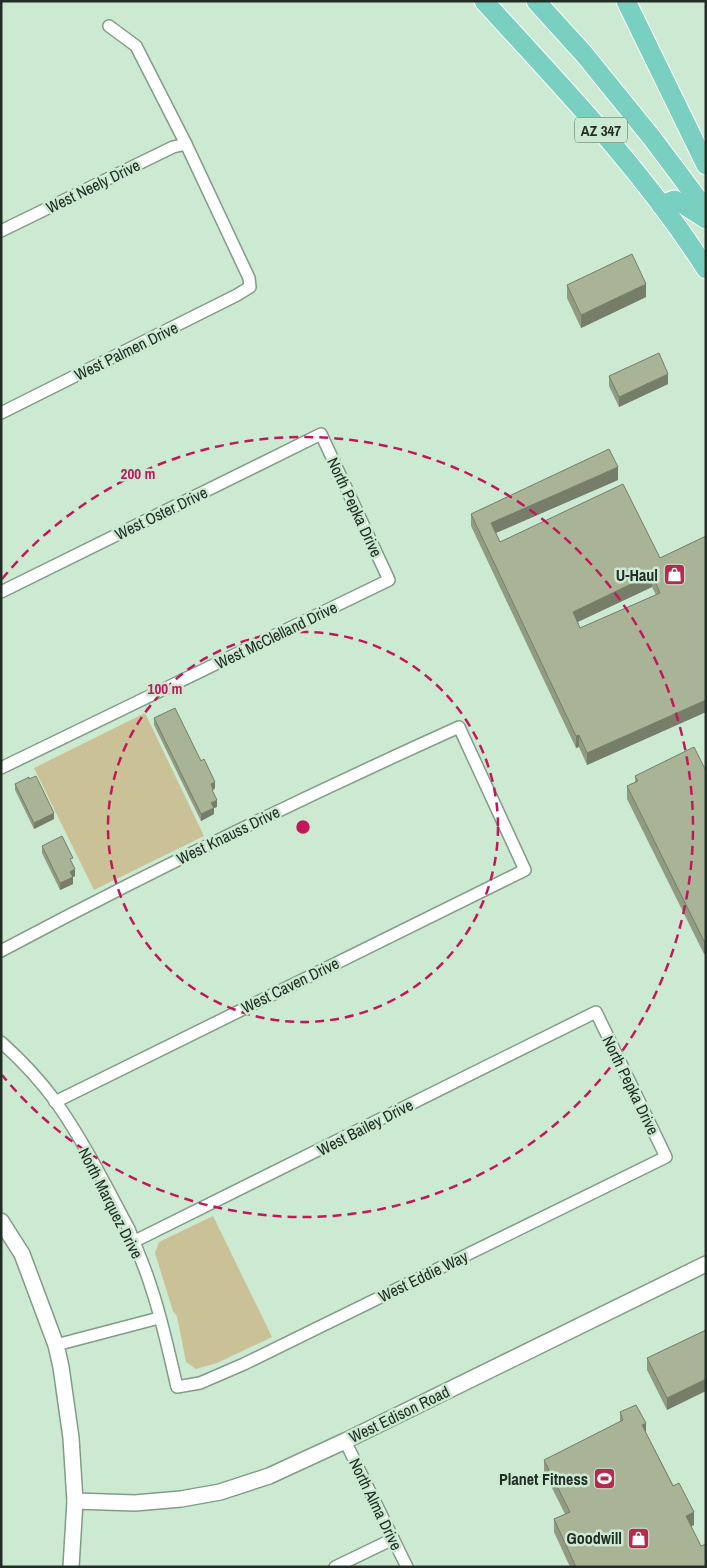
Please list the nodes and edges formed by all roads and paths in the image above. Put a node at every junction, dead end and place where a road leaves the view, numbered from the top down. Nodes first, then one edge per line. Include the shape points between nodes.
1 (484, 1) edge
2 (536, 1) edge
3 (626, 1) edge
4 (109, 26) dead end
5 (186, 144) junction
6 (706, 165) edge
7 (661, 205) junction
8 (706, 210) edge
9 (706, 219) edge
10 (1, 231) edge
11 (706, 269) edge
12 (1, 413) edge
13 (321, 434) joint
14 (389, 580) joint
15 (1, 592) edge
16 (459, 728) joint
17 (1, 768) edge
18 (1, 951) edge
19 (596, 1012) joint
20 (1, 1042) edge
21 (55, 1102) junction
22 (666, 1158) joint
23 (1, 1221) edge
24 (133, 1242) junction
25 (706, 1264) edge
26 (159, 1318) junction
27 (56, 1345) junction
28 (177, 1387) joint
29 (345, 1441) junction
30 (75, 1501) junction
31 (393, 1539) junction
32 (71, 1567) edge
33 (335, 1567) edge
34 (407, 1567) edge

1 - 7 highway, AZ 347 via 598,126
2 - 8 highway, AZ 347 via 584,54
3 - 6 highway
4 - 5 street via 136,46
5 - 10 street, West Neely Drive via 173,147
5 - 12 street, West Palmen Drive via 249,278 250,287
7 - 9 highway via 674,200
7 - 11 highway, AZ 347
13 - 14 street, North Pepka Drive
13 - 15 street, West Oster Drive
14 - 17 street, West McClelland Drive
16 - 18 street, West Knauss Drive via 329,786
16 - 21 street, West Caven Drive via 525,870
19 - 22 street, North Pepka Drive
19 - 24 street, West Bailey Drive
20 - 21 street, North Marquez Drive
21 - 24 street, North Marquez Drive via 89,1156
22 - 28 street, West Eddie Way via 244,1364 200,1382
23 - 27 street via 22,1254
24 - 26 street, North Marquez Drive
25 - 29 street, West Edison Road
26 - 27 street
26 - 28 street, North Marquez Drive
27 - 30 street via 68,1413
29 - 30 street, West Edison Road via 269,1476 220,1492 135,1502
29 - 31 street, North Alma Drive
30 - 32 street
31 - 33 street
31 - 34 street, North Alma Drive

